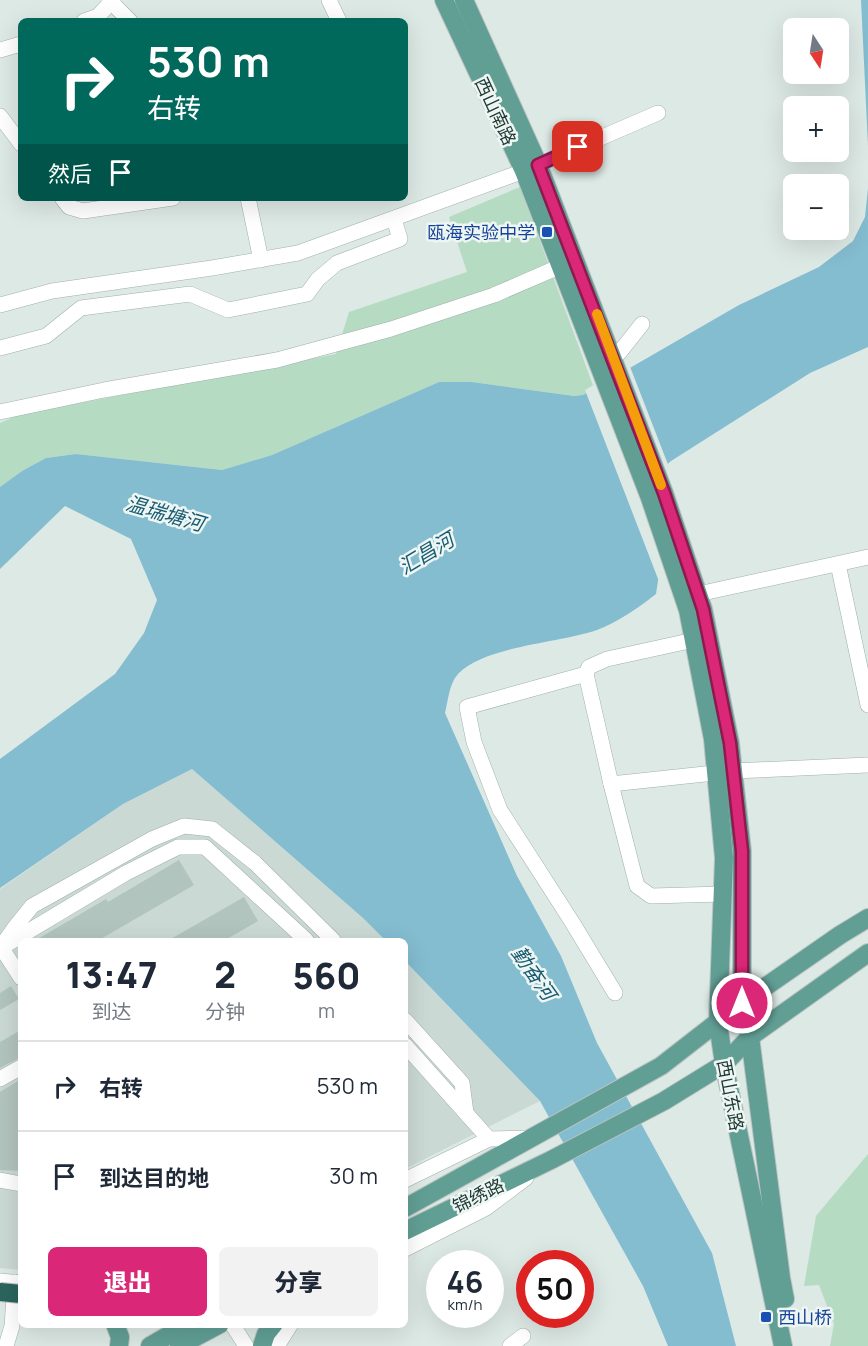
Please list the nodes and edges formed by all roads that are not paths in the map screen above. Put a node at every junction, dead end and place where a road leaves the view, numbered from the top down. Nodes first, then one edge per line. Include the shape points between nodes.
1 (329, 0) edge
2 (444, 0) edge
3 (464, 0) edge
4 (111, 1) edge
5 (92, 18) edge
6 (127, 18) edge
7 (338, 18) edge
8 (18, 45) edge
9 (0, 50) edge
10 (658, 113) dead end
11 (0, 116) edge
12 (18, 140) edge
13 (531, 168) junction
14 (64, 201) edge
15 (152, 201) edge
16 (249, 201) edge
17 (394, 219) junction
18 (261, 260) junction
19 (561, 266) junction
20 (0, 305) edge
21 (642, 324) dead end
22 (0, 348) edge
23 (605, 357) junction
24 (0, 411) edge
25 (868, 557) edge
26 (838, 564) junction
27 (691, 596) junction
28 (694, 640) junction
29 (586, 674) junction
30 (868, 705) edge
31 (868, 765) edge
32 (725, 772) junction
33 (611, 784) junction
34 (723, 894) junction
35 (868, 918) edge
36 (304, 938) edge
37 (331, 938) edge
38 (1, 948) edge
39 (868, 953) edge
40 (18, 974) edge
41 (615, 993) dead end
42 (742, 1003) junction
43 (408, 1023) edge
44 (718, 1023) junction
45 (750, 1037) junction
46 (408, 1048) edge
47 (724, 1064) junction
48 (18, 1068) edge
49 (0, 1079) edge
50 (466, 1113) junction
51 (489, 1138) junction
52 (531, 1138) junction
53 (552, 1160) junction
54 (408, 1178) edge
55 (0, 1180) edge
56 (18, 1183) edge
57 (408, 1206) edge
58 (408, 1229) edge
59 (408, 1247) edge
60 (11, 1286) edge
61 (117, 1328) edge
62 (181, 1328) edge
63 (213, 1328) edge
64 (235, 1328) edge
65 (271, 1328) edge
66 (288, 1328) edge
67 (523, 1336) dead end
68 (6, 1346) edge
69 (120, 1346) edge
70 (150, 1346) edge
71 (179, 1346) edge
72 (246, 1346) edge
73 (262, 1346) edge
74 (277, 1346) edge
75 (510, 1346) edge
76 (783, 1346) edge
77 (795, 1346) edge

1 - 7 street
2 - 13 main road, 西山南路
3 - 13 main road, 西山南路
4 - 5 street
4 - 6 street
8 - 9 street
10 - 13 street
11 - 12 street
13 - 17 street
13 - 19 main road, 西山南路
13 - 23 main road, 西山南路
14 - 15 street via 69,207 83,211
16 - 18 street
17 - 18 street via 298,253
17 - 22 street via 400,239 337,263 307,294 228,310 190,294 81,308 46,336
18 - 20 street via 52,291
19 - 23 main road, 西山南路
19 - 24 street via 494,296 277,360
21 - 23 street via 619,353
23 - 27 main road, 西山南路
25 - 26 street
26 - 27 street
26 - 30 street
27 - 28 main road, 西山南路
27 - 32 main road, 西山南路 via 703,609 730,743
28 - 29 street via 607,659 589,667
28 - 32 main road, 西山南路 via 713,740
29 - 33 street
29 - 41 street via 467,707 474,742 500,810
31 - 32 street
32 - 33 street
32 - 34 main road, 西山南路
32 - 42 main road, 西山南路 via 742,851
33 - 34 street via 636,886 651,896
34 - 44 main road, 西山南路
35 - 42 main road
36 - 38 street via 205,847 178,847 126,873
37 - 38 street via 255,863 212,829 183,826 32,906
38 - 40 street
39 - 45 main road, 西山东路
42 - 44 main road
42 - 45 main road, 西山南路
43 - 50 street via 462,1083
44 - 47 main road, 西山东路
44 - 52 main road, 锦绣路 via 661,1066
45 - 47 main road
45 - 77 main road, 西山东路 via 781,1278
46 - 50 street
47 - 53 main road, 锦绣路 via 664,1101
47 - 76 main road, 西山东路
48 - 49 street
50 - 51 street
51 - 52 street
51 - 54 street
52 - 57 main road, 锦绣路
53 - 58 main road, 锦绣路
53 - 59 street via 486,1208
55 - 56 street
60 - 68 street via 12,1326
61 - 69 main road
62 - 70 main road
63 - 71 main road
64 - 72 street
65 - 73 main road
66 - 74 street
67 - 75 street

